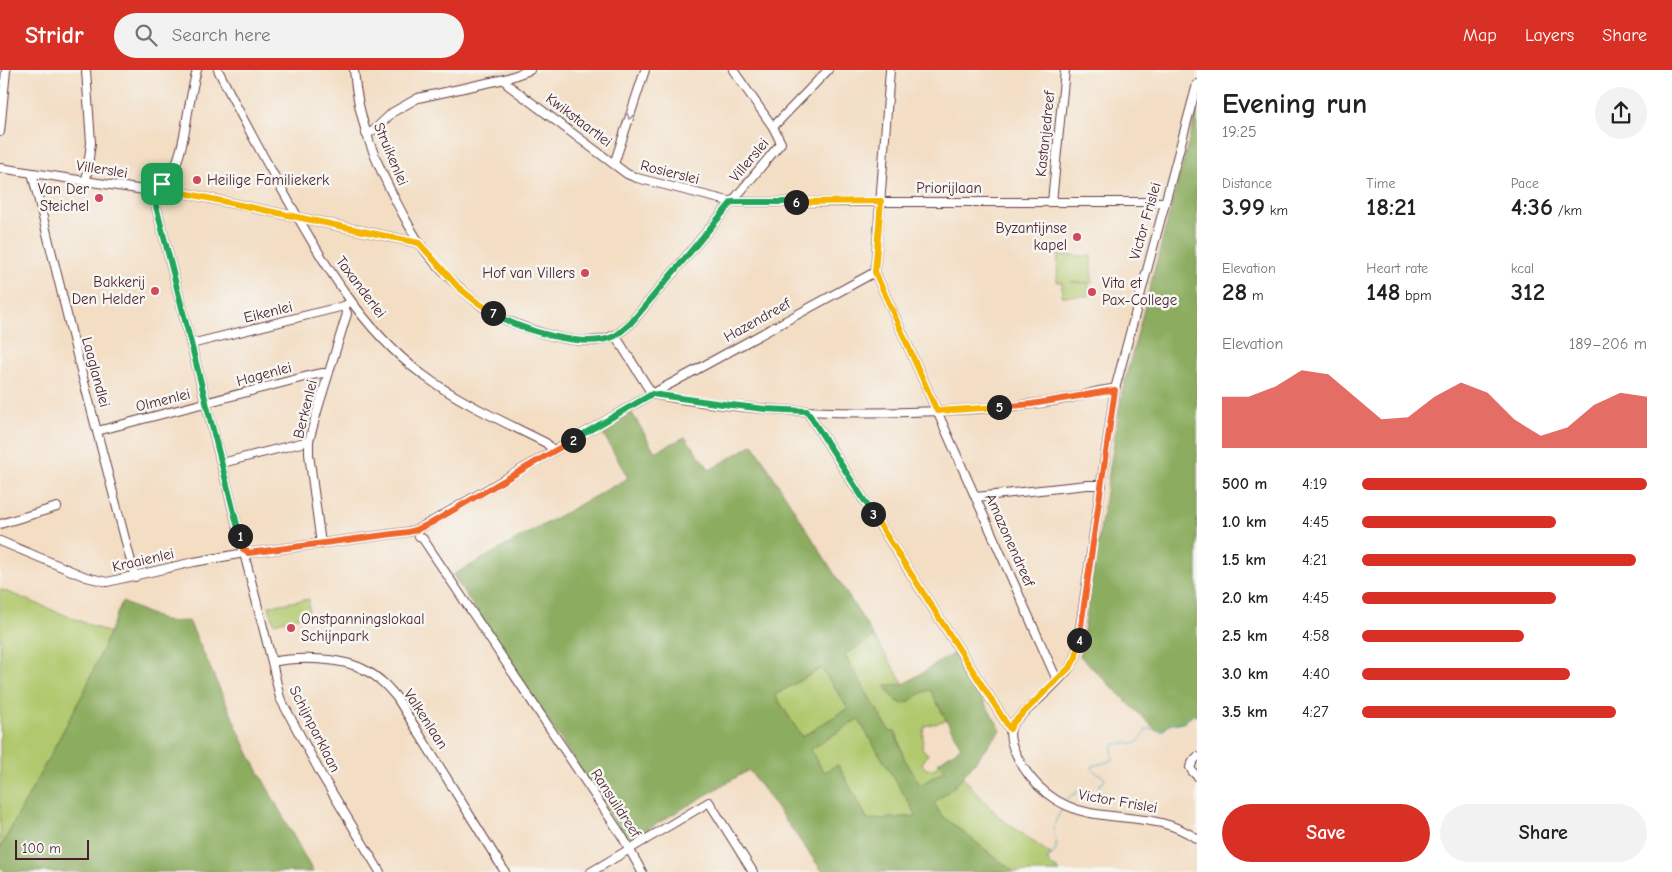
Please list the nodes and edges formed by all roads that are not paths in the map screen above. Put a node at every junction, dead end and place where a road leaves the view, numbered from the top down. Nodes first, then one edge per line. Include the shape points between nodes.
1 (6, 70) edge
2 (86, 70) edge
3 (197, 70) edge
4 (218, 70) edge
5 (354, 70) edge
6 (530, 70) edge
7 (645, 70) edge
8 (733, 70) edge
9 (828, 70) edge
10 (890, 70) edge
11 (1066, 70) edge
12 (505, 79) junction
13 (1197, 84) edge
14 (773, 127) junction
15 (0, 132) edge
16 (366, 134) junction
17 (614, 164) junction
18 (0, 168) edge
19 (32, 173) junction
20 (86, 181) junction
21 (162, 184) junction
22 (152, 190) junction
23 (881, 201) junction
24 (732, 202) junction
25 (1052, 202) junction
26 (1165, 202) junction
27 (298, 217) junction
28 (419, 243) junction
29 (875, 272) junction
30 (349, 307) junction
31 (615, 336) junction
32 (191, 344) junction
33 (328, 374) junction
34 (1115, 390) junction
35 (652, 394) junction
36 (206, 403) junction
37 (807, 411) junction
38 (937, 411) junction
39 (97, 431) junction
40 (309, 441) junction
41 (554, 451) junction
42 (222, 463) junction
43 (1102, 485) junction
44 (976, 497) junction
45 (57, 507) dead end
46 (0, 524) edge
47 (418, 533) junction
48 (0, 541) edge
49 (321, 544) junction
50 (244, 553) junction
51 (135, 577) junction
52 (272, 662) junction
53 (1057, 680) junction
54 (1010, 729) junction
55 (1197, 757) edge
56 (1197, 776) edge
57 (1197, 839) edge
58 (630, 849) junction
59 (380, 872) edge
60 (505, 872) edge
61 (592, 872) edge
62 (642, 872) edge
63 (753, 872) edge

1 - 15 street
2 - 20 street via 91,143
3 - 21 street via 181,151
4 - 27 street, Taxanderlei
5 - 16 street, Struikenlei
6 - 12 street
7 -> 17 street
8 - 14 street
9 - 14 street, Villerslei
10 - 23 street
11 - 25 street, Kastanjedreef
12 - 16 street via 418,98 393,112 374,131
12 - 17 street, Kwikstaartlei
13 - 26 street, Victor Frislei
14 - 24 street, Villerslei via 781,143
16 - 28 street, Struikenlei via 376,162
17 - 24 street, Rosierslei via 637,178
18 - 19 street, Villerslei
19 - 20 street, Villerslei
19 - 39 street, Laaglandlei
20 - 22 street, Villerslei
21 - 22 street
21 - 27 street via 170,190
22 - 32 street, Schijnparklaan
23 - 24 street, Priorijlaan
23 - 25 street, Priorijlaan
23 - 29 street
24 - 31 street, Villerslei via 630,324
25 - 26 street, Priorijlaan
26 - 34 street, Victor Frislei
27 - 28 street
27 - 30 street, Taxanderlei
28 - 31 street via 458,287 496,315 524,328 578,341
29 - 35 street, Hazendreef
29 - 38 street, Amazonendreef
30 - 32 street, Eikenlei
30 - 33 street, Berkenlei
30 - 41 street, Taxanderlei via 422,375 546,443
31 - 35 street
32 - 36 street, Schijnparklaan
33 - 36 street, Hagenlei via 312,375
33 - 40 street, Berkenlei
34 - 38 street via 1032,404
34 - 43 street, Victor Frislei
35 - 37 street via 765,409
35 - 41 street, Hazendreef
36 - 39 street, Olmenlei
36 - 42 street, Schijnparklaan
37 - 38 street
37 - 54 street
38 - 44 street, Amazonendreef
39 - 51 street, Laaglandlei
40 - 42 street
40 - 49 street, Berkenlei
41 - 47 street, Hazendreef
42 - 50 street, Schijnparklaan
43 - 44 street
43 - 53 street, Victor Frislei via 1076,657
44 - 53 street, Amazonendreef
45 - 46 street
47 - 49 street, Kraaienlei
47 - 58 street, Ransuildreef
48 - 51 street, Kraaienlei via 94,580 107,582
49 - 50 street, Kraaienlei
50 - 51 street, Kraaienlei
50 - 52 street, Schijnparklaan
52 - 59 street, Schijnparklaan via 280,698
52 - 60 street, Valkenlaan via 287,659 345,663 364,669 384,682
53 - 54 street, Victor Frislei
54 - 57 street, Victor Frislei via 1012,745 1023,769 1052,797 1085,812 1141,818 1170,825
55 - 56 street via 1190,767
58 - 61 street
58 - 62 street, Ransuildreef
58 - 63 street via 709,802

